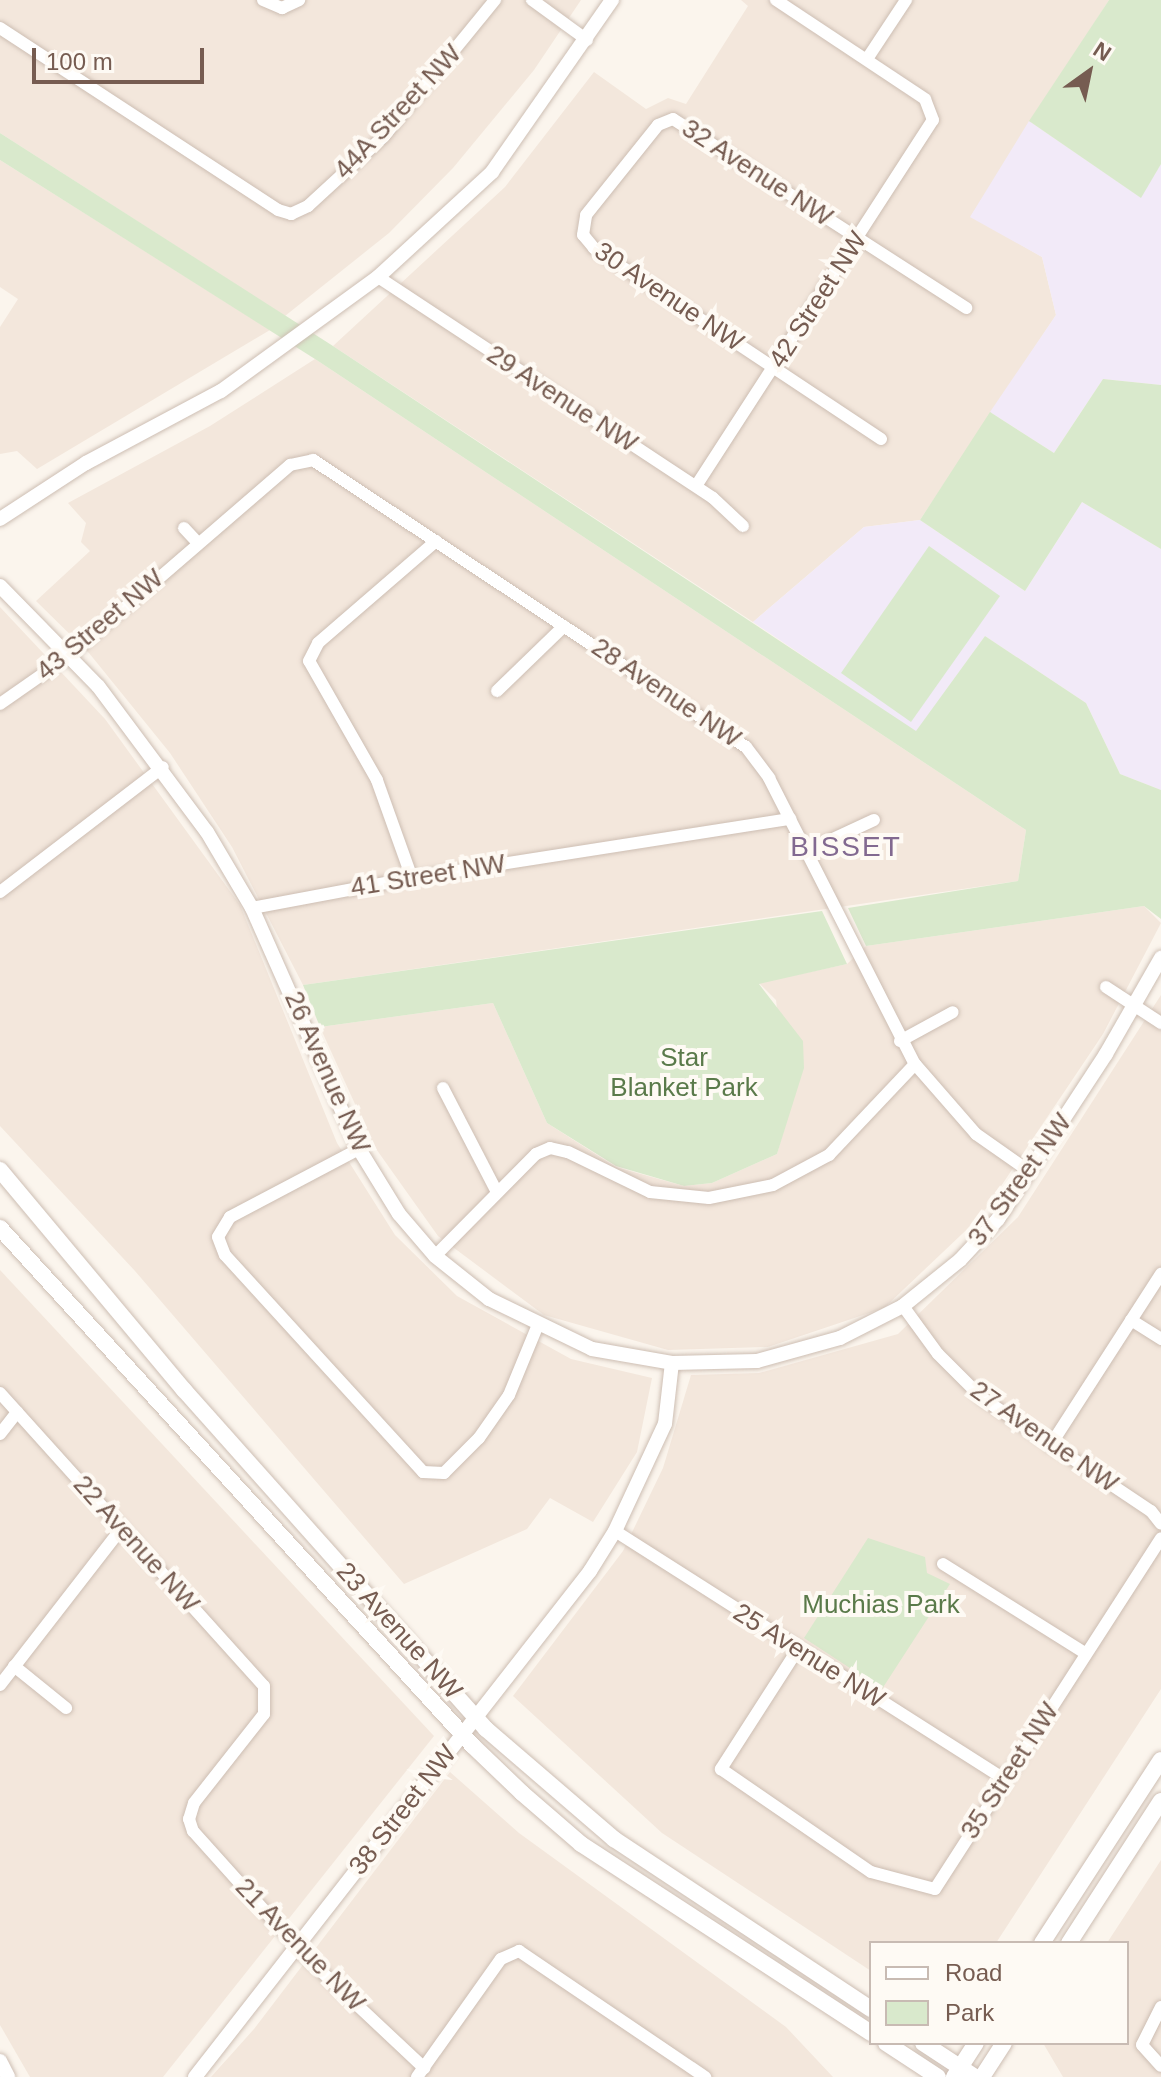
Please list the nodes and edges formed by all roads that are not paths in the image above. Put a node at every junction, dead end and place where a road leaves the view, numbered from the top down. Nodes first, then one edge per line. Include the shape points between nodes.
1 (263, 0) edge
2 (495, 0) edge
3 (532, 0) edge
4 (612, 0) edge
5 (776, 0) edge
6 (906, 0) edge
7 (294, 3) edge
8 (0, 28) edge
9 (587, 40) junction
10 (867, 59) junction
11 (669, 119) joint
12 (858, 239) junction
13 (378, 277) junction
14 (966, 308) dead end
15 (774, 367) junction
16 (881, 439) dead end
17 (303, 458) joint
18 (696, 486) junction
19 (0, 519) edge
20 (743, 526) dead end
21 (184, 528) dead end
22 (436, 541) junction
23 (198, 543) junction
24 (0, 586) edge
25 (564, 626) junction
26 (70, 655) junction
27 (497, 691) dead end
28 (0, 704) edge
29 (163, 767) junction
30 (790, 819) junction
31 (874, 820) dead end
32 (602, 832) dead end
33 (605, 848) junction
34 (805, 852) junction
35 (412, 878) junction
36 (0, 892) edge
37 (252, 908) junction
38 (1161, 958) edge
39 (1106, 987) dead end
40 (1134, 1006) junction
41 (953, 1012) dead end
42 (1161, 1023) edge
43 (900, 1041) junction
44 (915, 1064) junction
45 (443, 1088) dead end
46 (359, 1149) junction
47 (0, 1170) edge
48 (1030, 1172) junction
49 (497, 1192) junction
50 (0, 1228) edge
51 (435, 1256) junction
52 (1161, 1274) edge
53 (903, 1306) junction
54 (1131, 1320) junction
55 (537, 1327) junction
56 (1161, 1339) edge
57 (782, 1356) joint
58 (672, 1363) junction
59 (0, 1393) edge
60 (17, 1412) junction
61 (0, 1434) edge
62 (1050, 1446) junction
63 (1161, 1524) edge
64 (122, 1528) junction
65 (615, 1531) junction
66 (1161, 1538) edge
67 (943, 1564) dead end
68 (798, 1649) junction
69 (1085, 1653) junction
70 (14, 1666) junction
71 (0, 1685) edge
72 (66, 1708) dead end
73 (475, 1717) junction
74 (462, 1734) junction
75 (1161, 1760) edge
76 (1004, 1779) junction
77 (1161, 1801) edge
78 (189, 1814) joint
79 (1043, 1941) edge
80 (1070, 1941) edge
81 (297, 1947) junction
82 (1161, 2007) edge
83 (869, 2008) edge
84 (869, 2032) edge
85 (889, 2045) edge
86 (925, 2045) edge
87 (975, 2045) edge
88 (1003, 2045) edge
89 (0, 2061) edge
90 (1161, 2066) edge
91 (421, 2072) edge
92 (958, 2072) edge
93 (8, 2077) edge
94 (195, 2077) edge
95 (705, 2077) edge
96 (938, 2077) edge
97 (975, 2077) edge
98 (982, 2077) edge

1 - 7 street
2 - 8 street, 44A Street NW via 384,136 308,206 291,214
3 - 9 street
4 - 9 street
5 - 10 street
6 - 10 street
9 - 13 street via 492,172
10 - 12 street, 42 Street NW via 925,99 932,111 928,130
11 - 12 street, 32 Avenue NW
11 - 15 street, 30 Avenue NW via 658,125 591,208 582,230 594,248
12 - 14 street, 32 Avenue NW
12 - 15 street, 42 Street NW
13 - 18 street, 29 Avenue NW
13 - 19 street via 221,391 86,463
15 - 16 street, 30 Avenue NW
15 - 18 street, 42 Street NW
17 - 22 street, 28 Avenue NW via 321,464
17 - 23 street, 43 Street NW
18 - 20 street, 29 Avenue NW
21 - 23 street
22 - 25 street, 28 Avenue NW
22 - 35 street via 318,643 309,661 377,780
23 - 26 street, 43 Street NW
24 - 26 street, 26 Avenue NW
25 - 27 street, 28 Avenue NW
25 - 30 street, 28 Avenue NW via 738,739 769,778
26 - 28 street, 43 Street NW
26 - 29 street, 26 Avenue NW
29 - 36 street
29 - 37 street, 26 Avenue NW
30 - 33 street, 41 Street NW
30 - 34 street, 28 Avenue NW
31 - 34 street
32 - 33 street
33 - 35 street, 41 Street NW
34 - 43 street, 28 Avenue NW
35 - 37 street, 41 Street NW
37 - 46 street, 26 Avenue NW
38 - 40 street, 37 Street NW
39 - 40 street
40 - 42 street
40 - 48 street, 37 Street NW
41 - 43 street
43 - 44 street, 28 Avenue NW
44 - 48 street, 28 Avenue NW via 976,1134
44 - 49 street via 829,1155 759,1190 709,1198 650,1192 550,1148 536,1154
45 - 49 street
46 - 51 street, 26 Avenue NW via 399,1214
46 - 55 street via 230,1217 218,1232 225,1255 417,1466 433,1476 458,1461 493,1420 517,1379
47 - 73 main road, 23 Avenue NW via 184,1390
48 - 53 street, 37 Street NW via 980,1239
49 - 51 street
50 - 74 main road, 23 Avenue NW
51 - 55 street, 26 Avenue NW via 489,1299
52 - 54 street
53 - 57 street, 37 Street NW via 840,1338
53 - 62 street, 27 Avenue NW via 970,1387
54 - 56 street
54 - 62 street
55 - 58 street, 26 Avenue NW via 592,1349
57 - 58 street, 26 Avenue NW
58 - 65 street, 38 Street NW via 665,1424
59 - 60 street, 22 Avenue NW
60 - 61 street
60 - 64 street, 22 Avenue NW
62 - 63 street, 27 Avenue NW via 1151,1511
64 - 70 street
64 - 78 street, 22 Avenue NW via 260,1682 267,1698 259,1721
65 - 68 street, 25 Avenue NW
65 - 73 street, 38 Street NW via 571,1597
66 - 69 street, 35 Street NW
67 - 69 street
68 - 76 street, 25 Avenue NW
68 - 76 street, 35 Street NW via 721,1769 871,1872 935,1889
69 - 76 street, 35 Street NW
70 - 71 street
70 - 72 street
73 - 74 street, 38 Street NW
73 - 83 main road, 23 Avenue NW via 614,1839
74 - 81 street, 38 Street NW
74 - 84 main road, 23 Avenue NW via 581,1844
75 - 79 main road
77 - 80 main road
78 - 81 street, 21 Avenue NW via 196,1836
81 - 91 street, 21 Avenue NW
81 - 94 street, 38 Street NW
82 - 90 street via 1142,2045
85 - 96 main road
86 - 92 main road
87 - 92 main road
88 - 98 main road
89 - 93 street
91 - 95 street via 501,1959 519,1951
92 - 97 main road

